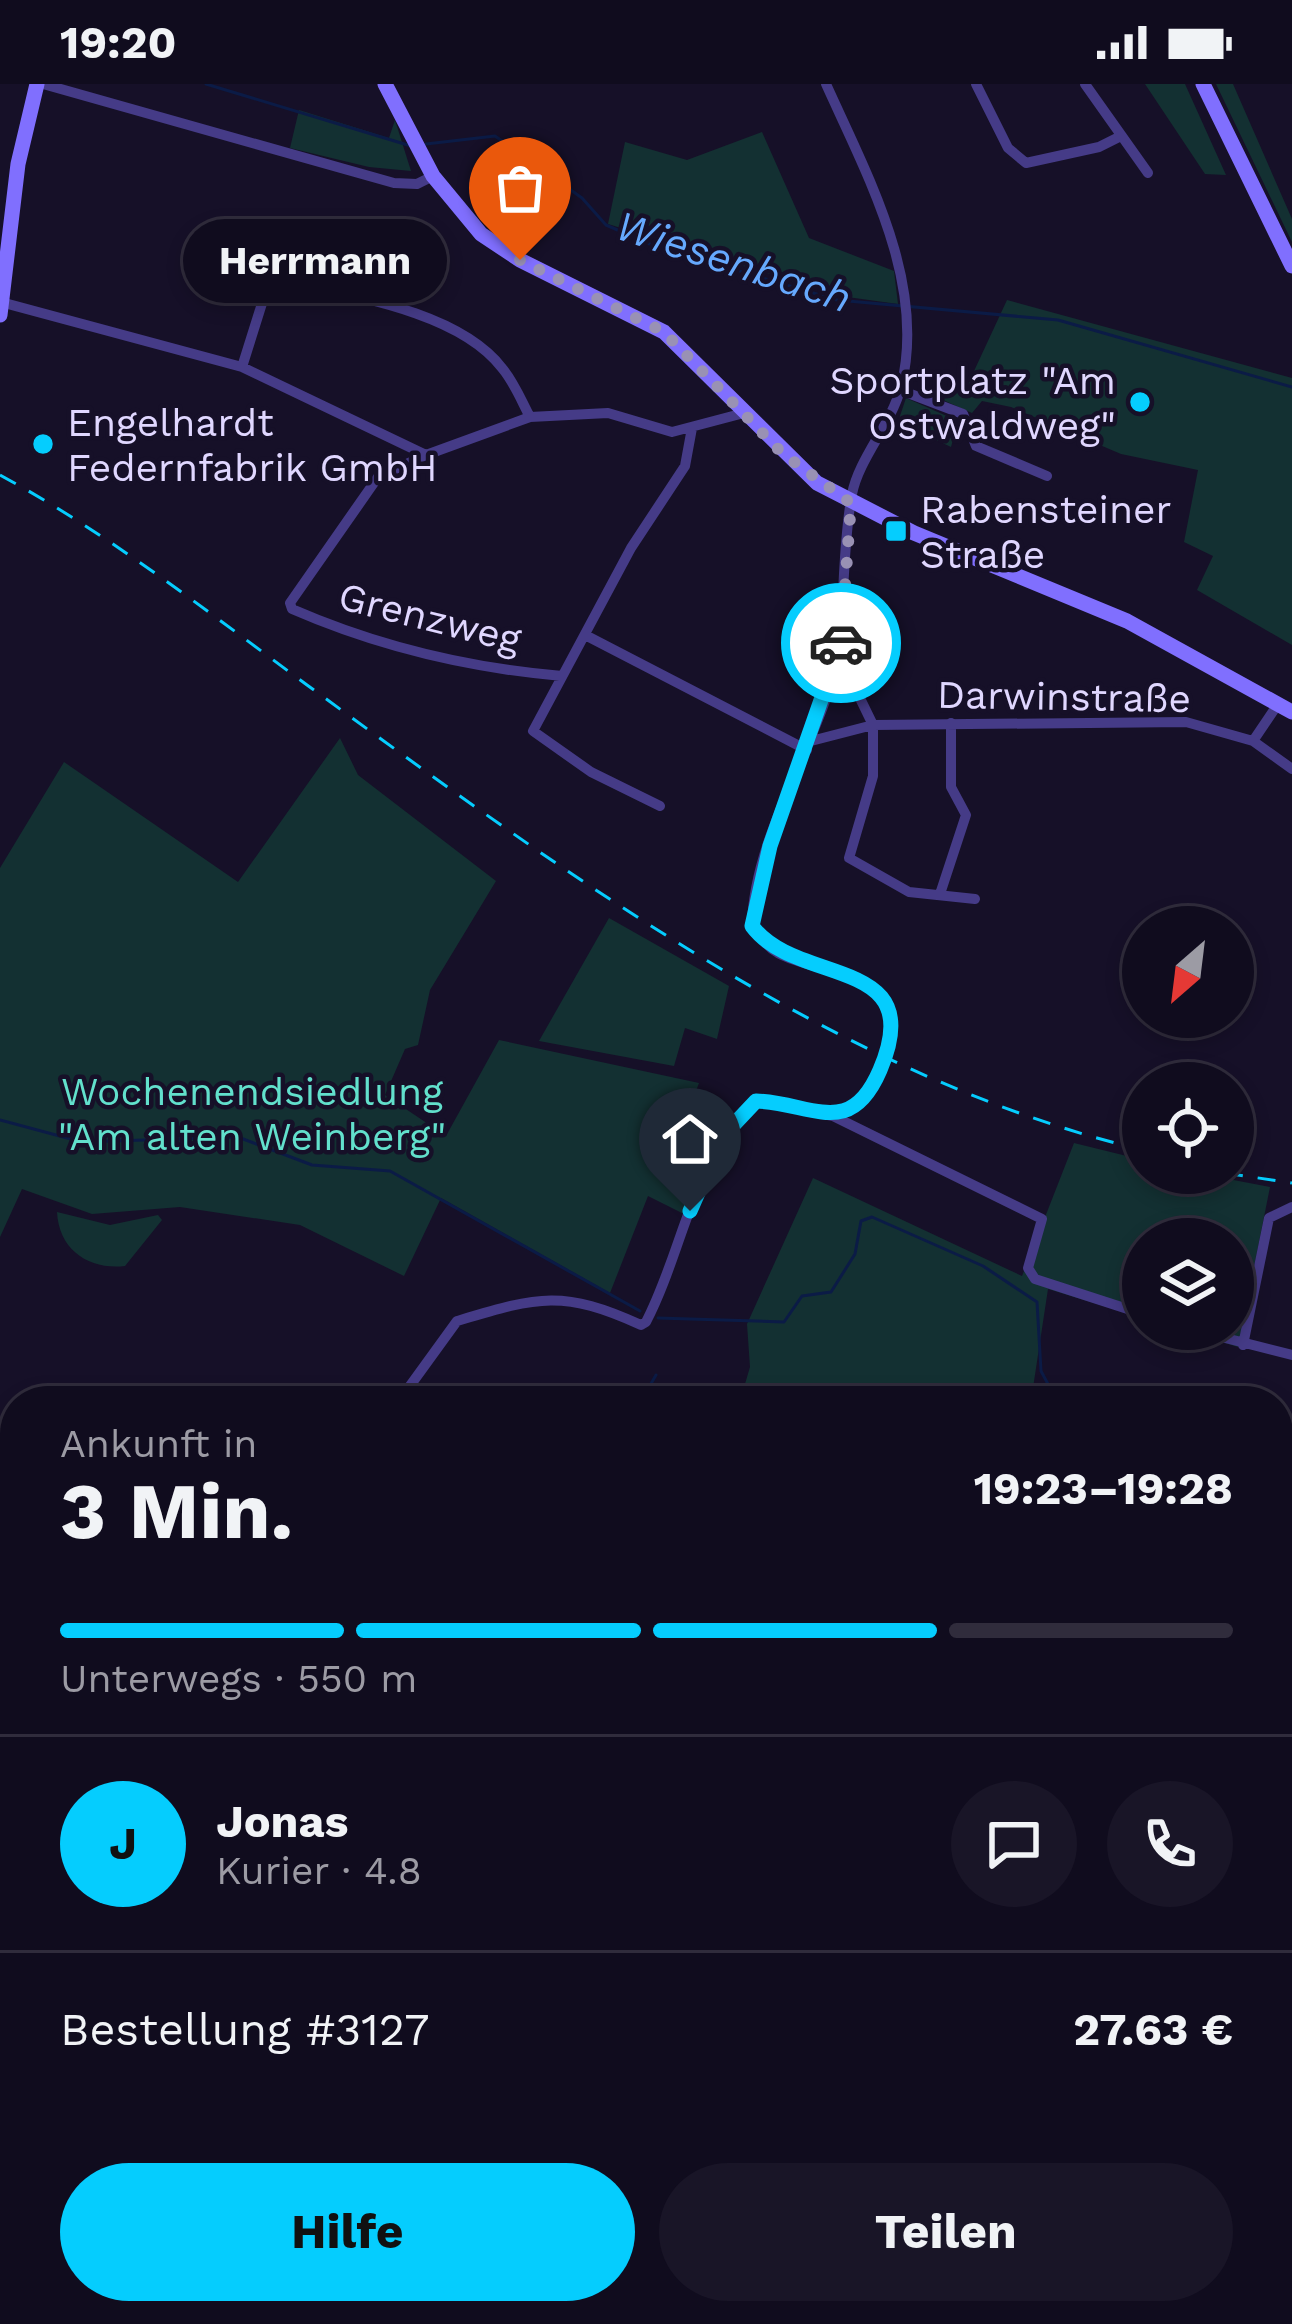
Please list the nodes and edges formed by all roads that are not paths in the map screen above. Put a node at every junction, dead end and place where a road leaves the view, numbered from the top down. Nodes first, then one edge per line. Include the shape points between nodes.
1 (40, 84) edge
2 (385, 84) edge
3 (826, 84) edge
4 (976, 84) edge
5 (1085, 84) edge
6 (1203, 84) edge
7 (1121, 136) junction
8 (1148, 173) dead end
9 (433, 176) junction
10 (1292, 266) edge
11 (1, 309) edge
12 (242, 367) junction
13 (900, 390) junction
14 (744, 413) junction
15 (530, 417) junction
16 (692, 428) junction
17 (426, 455) junction
18 (1047, 476) dead end
19 (851, 503) junction
20 (587, 636) junction
21 (840, 657) junction
22 (562, 676) junction
23 (1285, 708) edge
24 (951, 723) junction
25 (873, 725) junction
26 (1253, 741) junction
27 (809, 746) junction
28 (1292, 769) edge
29 (660, 806) dead end
30 (940, 894) junction
31 (976, 899) dead end
32 (747, 1087) dead end
33 (756, 1101) junction
34 (833, 1116) junction
35 (1292, 1207) edge
36 (1254, 1292) edge
37 (1122, 1307) edge
38 (1254, 1348) edge
39 (1292, 1355) edge
40 (410, 1386) edge

1 - 9 street via 394,182
1 - 11 main road via 18,164
2 - 9 main road
3 - 13 street via 899,262 910,340
4 - 7 street via 1012,155 1026,163
5 - 7 street
6 - 10 main road
7 - 8 street
9 - 14 main road via 498,247 648,321
11 - 12 street
12 - 15 street via 269,278 362,297 452,332 500,364
12 - 17 street
13 - 18 street via 963,413 976,446
13 - 19 street
14 - 16 street
14 - 19 main road via 803,472
15 - 16 street via 608,413 672,431
15 - 17 street
16 - 20 street, Grenzweg via 685,466
17 - 22 street, Grenzweg via 378,477 292,609 391,646
19 - 21 street
19 - 23 main road via 1077,597
20 - 22 street, Grenzweg
20 - 27 street
21 - 25 street
21 - 27 street
22 - 29 street, Grenzweg via 533,731
23 - 26 street
24 - 25 street, Darwinstraße
24 - 26 street, Darwinstraße via 1186,722
24 - 30 street via 951,787 966,815
25 - 27 street, Darwinstraße
25 - 30 street via 873,776 849,858 908,892
26 - 28 street, Darwinstraße
27 - 34 street via 770,846 752,926 779,954 844,970 888,1004 894,1028 872,1087
30 - 31 street
32 - 33 street
33 - 34 street
33 - 40 street via 714,1151 640,1325 573,1298 457,1321
34 - 37 street via 1042,1219 1028,1268 1035,1279
35 - 36 street via 1269,1218
38 - 39 street

